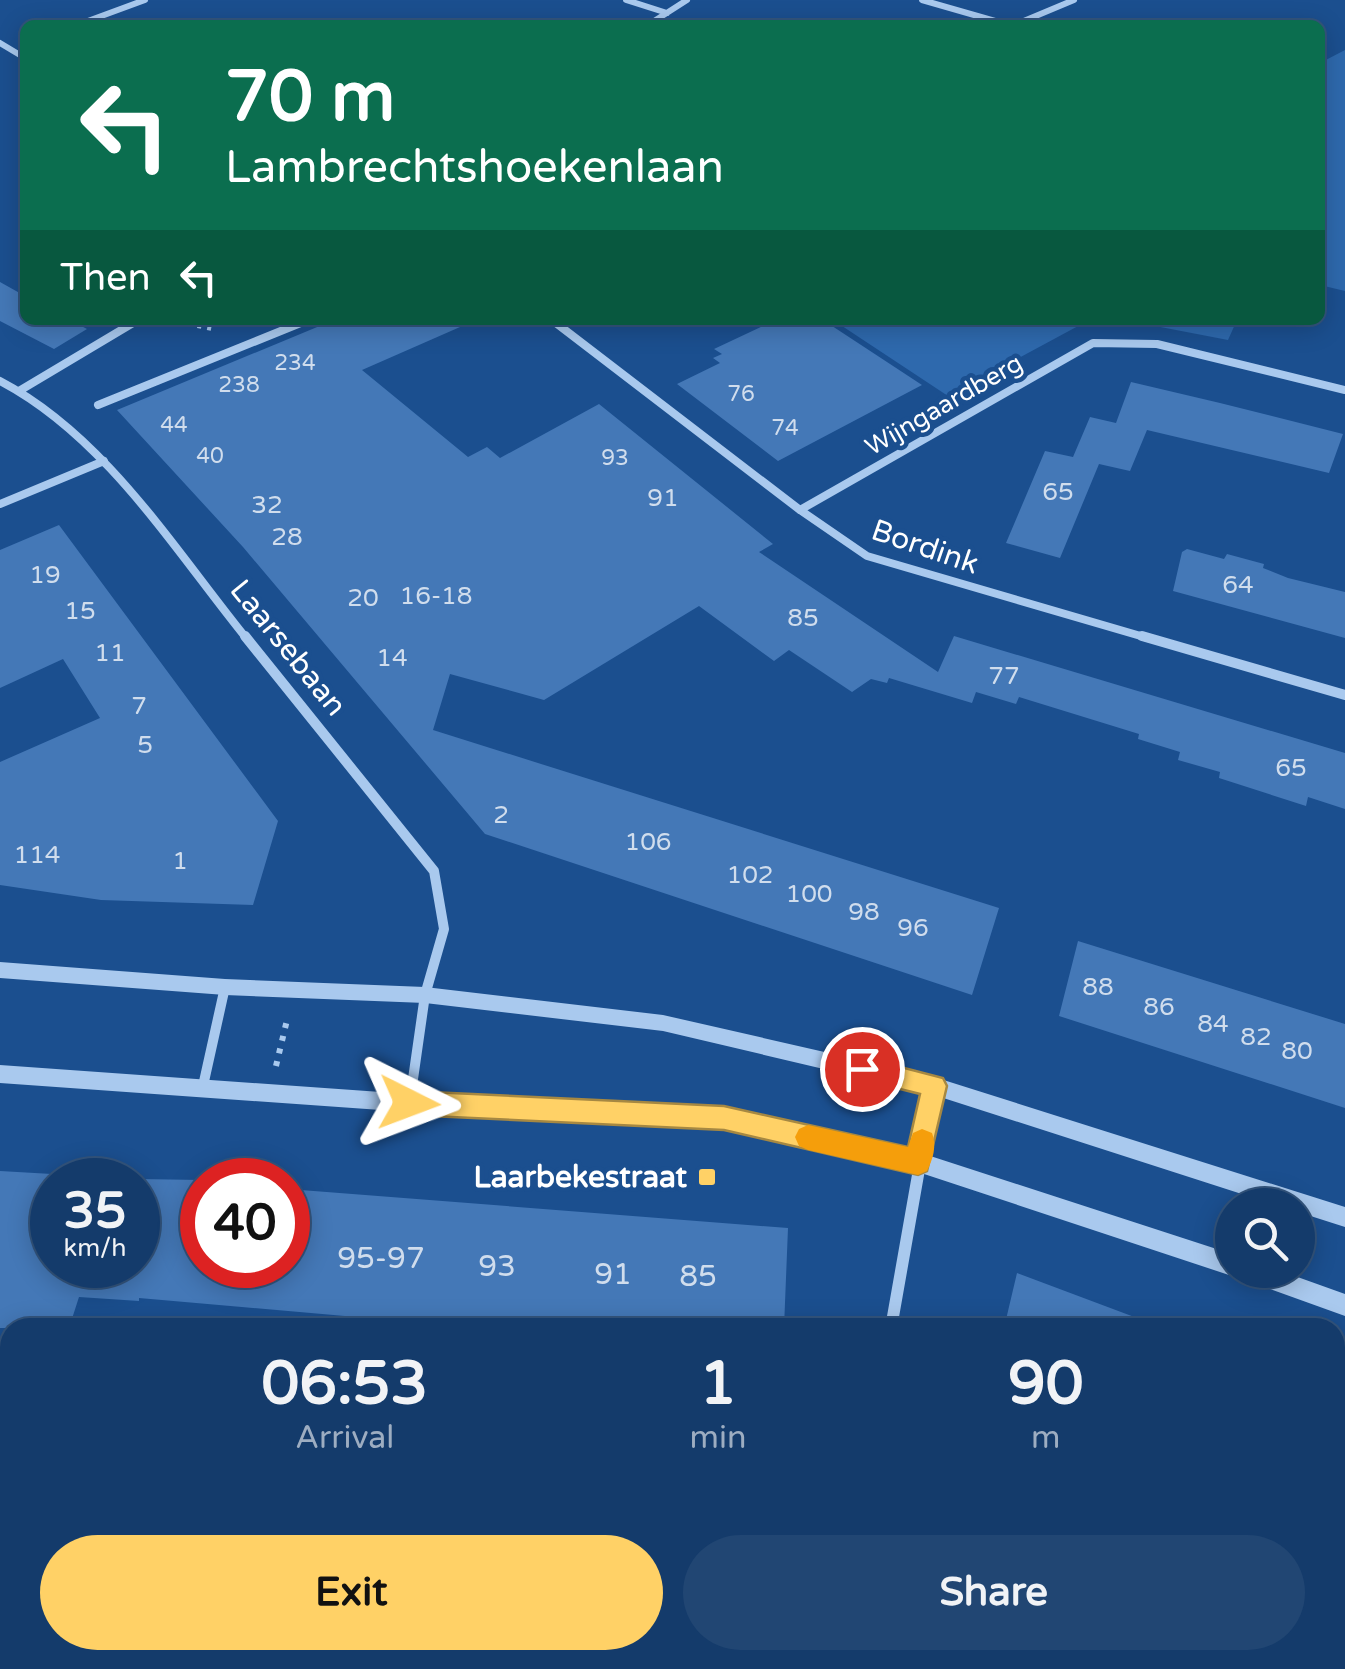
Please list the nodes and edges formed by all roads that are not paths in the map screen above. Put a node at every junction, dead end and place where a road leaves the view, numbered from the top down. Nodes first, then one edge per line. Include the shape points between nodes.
1 (144, 0) edge
2 (626, 0) edge
3 (687, 0) edge
4 (922, 0) edge
5 (1074, 0) edge
6 (667, 13) junction
7 (91, 20) edge
8 (656, 20) edge
9 (994, 20) edge
10 (1024, 20) edge
11 (0, 43) edge
12 (20, 46) edge
13 (11, 50) junction
14 (20, 55) edge
15 (130, 325) edge
16 (296, 325) edge
17 (559, 325) edge
18 (0, 381) edge
19 (19, 390) junction
20 (1345, 390) edge
21 (98, 406) dead end
22 (104, 460) junction
23 (0, 504) edge
24 (800, 510) junction
25 (1345, 695) edge
26 (0, 970) edge
27 (225, 987) junction
28 (426, 994) junction
29 (0, 1074) edge
30 (202, 1086) junction
31 (934, 1086) junction
32 (409, 1103) junction
33 (918, 1162) junction
34 (1345, 1218) edge
35 (1215, 1259) edge
36 (1298, 1288) edge
37 (1345, 1305) edge
38 (893, 1318) edge

1 - 7 street
2 - 6 street
3 - 6 street
4 - 9 street
5 - 10 street
6 - 8 street
11 - 13 street
12 - 13 street
13 - 14 street
15 - 19 street
16 - 21 street
17 - 24 street, Bordink
18 - 19 street, Laarsebaan
19 - 22 street, Laarsebaan
20 - 24 street, Wijngaardberg via 1157,344 1093,343
22 - 23 street
22 - 28 street, Laarsebaan via 434,871 444,929
24 - 25 street, Bordink via 867,556
26 - 27 street
27 - 28 street
27 - 30 street
28 - 31 street via 663,1023
28 - 32 street, Laarsebaan
29 - 30 street
30 - 32 street
31 - 33 street
31 - 34 street
32 - 33 street via 724,1118
33 - 35 street
33 - 38 street
36 - 37 street

